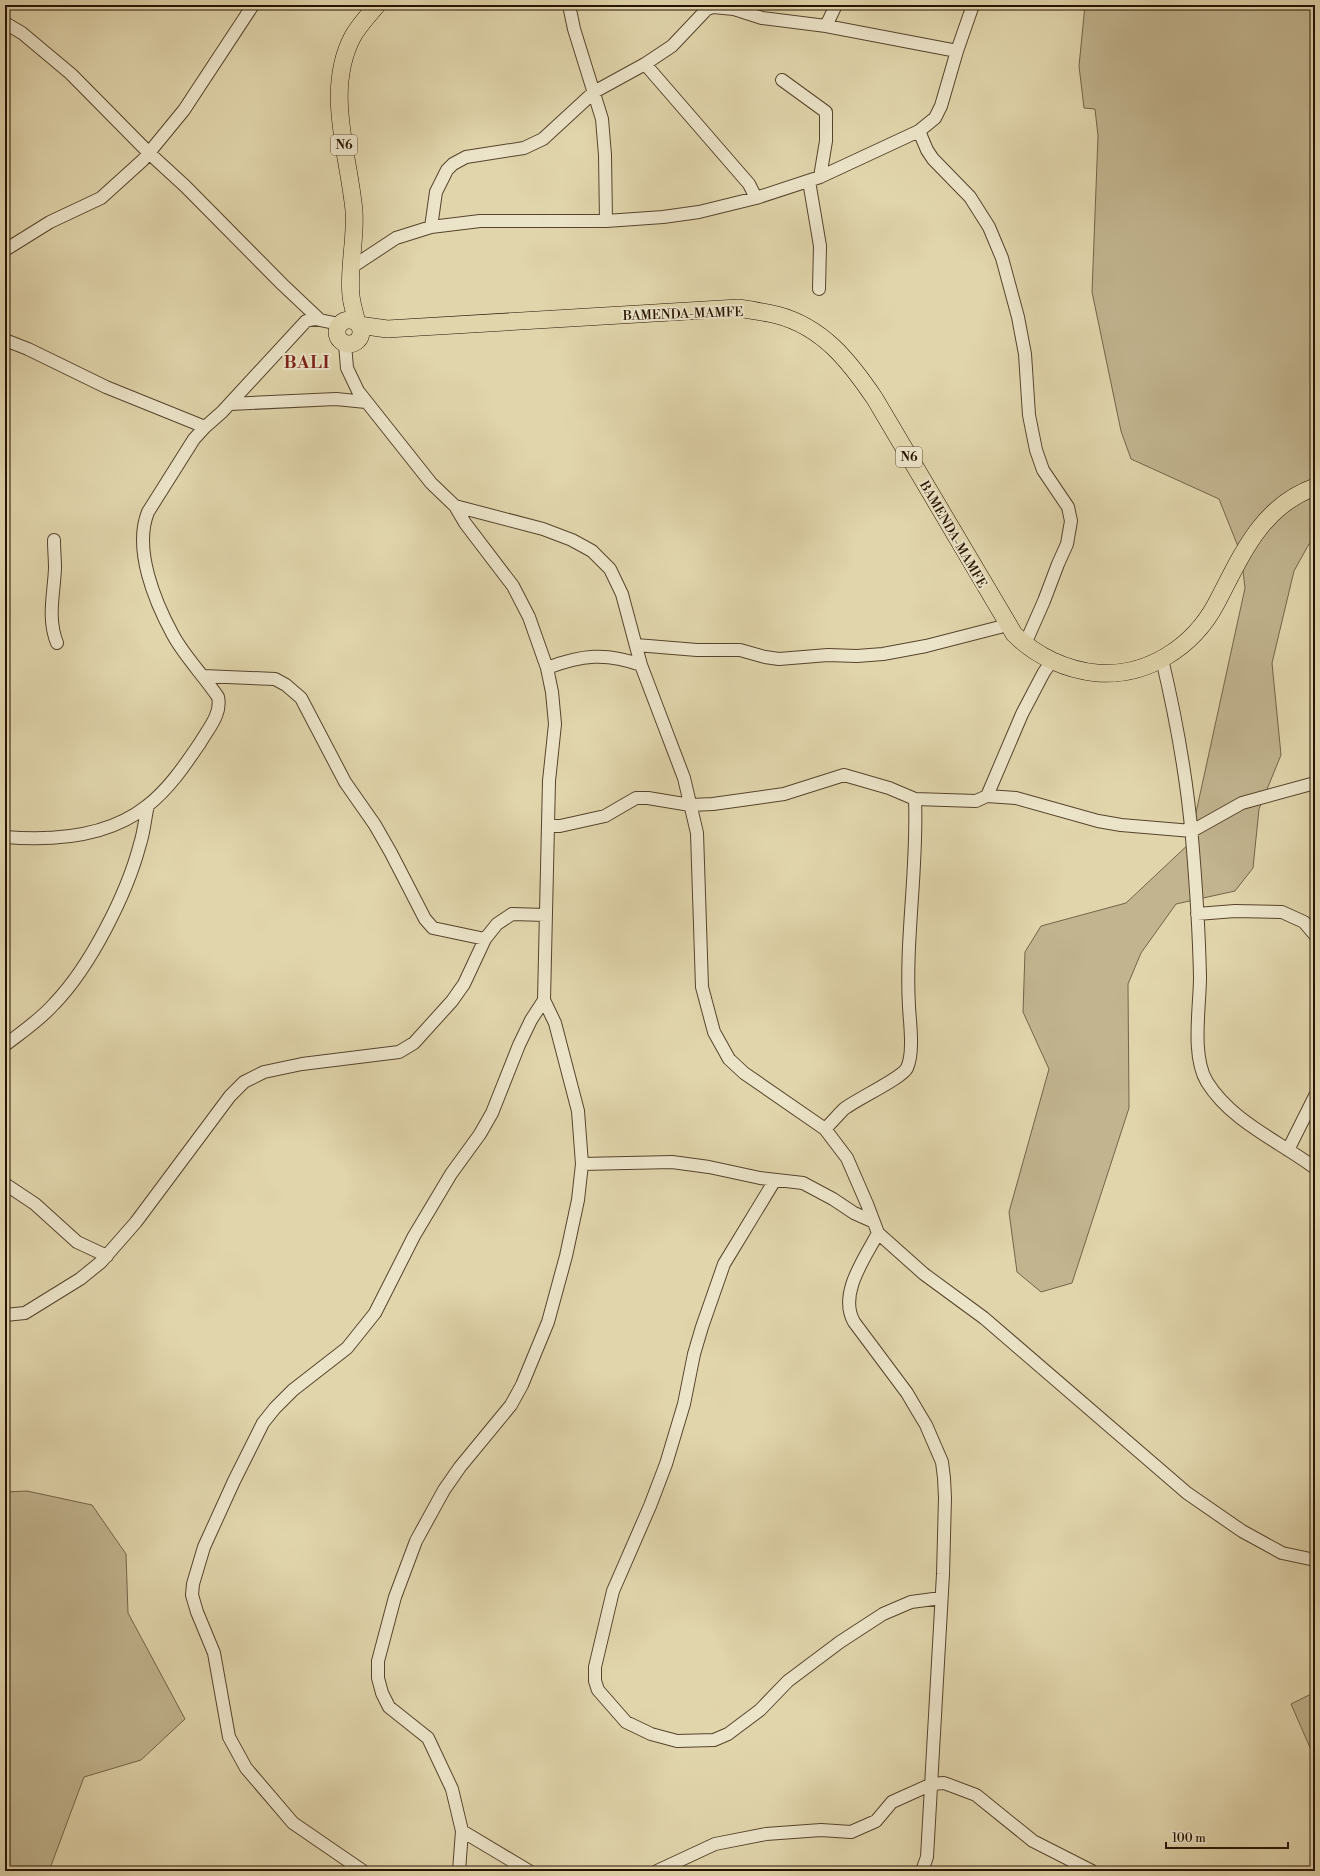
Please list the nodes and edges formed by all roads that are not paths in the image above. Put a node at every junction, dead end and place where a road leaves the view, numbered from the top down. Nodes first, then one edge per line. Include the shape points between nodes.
1 (253, 5) edge
2 (377, 5) edge
3 (569, 5) edge
4 (836, 5) edge
5 (973, 5) edge
6 (734, 7) edge
7 (5, 23) edge
8 (826, 26) junction
9 (957, 51) junction
10 (645, 64) junction
11 (782, 80) dead end
12 (594, 92) junction
13 (918, 131) junction
14 (149, 153) junction
15 (815, 179) junction
16 (756, 198) junction
17 (606, 221) junction
18 (431, 227) junction
19 (5, 250) edge
20 (352, 267) junction
21 (819, 289) dead end
22 (319, 319) junction
23 (350, 329) junction
24 (5, 340) edge
25 (366, 402) junction
26 (230, 404) junction
27 (205, 426) junction
28 (1309, 489) edge
29 (455, 506) junction
30 (54, 540) dead end
31 (1007, 624) junction
32 (57, 643) dead end
33 (1025, 644) junction
34 (636, 645) junction
35 (1162, 659) junction
36 (1052, 661) junction
37 (641, 665) junction
38 (547, 668) junction
39 (203, 676) junction
40 (1315, 783) edge
41 (987, 796) junction
42 (915, 799) junction
43 (690, 805) junction
44 (148, 806) junction
45 (548, 826) junction
46 (1192, 831) junction
47 (5, 837) edge
48 (1197, 914) junction
49 (546, 915) junction
50 (1315, 935) edge
51 (485, 939) junction
52 (544, 1000) junction
53 (5, 1045) edge
54 (1315, 1096) edge
55 (826, 1129) junction
56 (1288, 1150) junction
57 (582, 1164) junction
58 (1315, 1168) edge
59 (775, 1180) junction
60 (5, 1184) edge
61 (872, 1221) junction
62 (878, 1233) junction
63 (107, 1256) junction
64 (5, 1315) edge
65 (1315, 1560) edge
66 (941, 1598) junction
67 (932, 1784) junction
68 (462, 1831) junction
69 (363, 1871) edge
70 (459, 1871) edge
71 (529, 1871) edge
72 (657, 1871) edge
73 (922, 1871) edge
74 (1092, 1871) edge

1 - 14 street via 184,110
2 - 20 highway, N6 via 353,37 341,67 339,83 340,120 354,213
3 - 12 street
4 - 8 street
5 - 9 street
6 - 8 street via 762,18
6 - 10 street via 707,9 672,46
7 - 14 street via 22,33 71,74
8 - 9 street
9 - 13 street via 938,115
10 - 12 street
10 - 16 street via 749,184
11 - 15 street via 826,112 826,142
12 - 17 street via 602,119
12 - 18 street via 536,144 466,157 446,170 436,192
13 - 15 street
13 - 33 street via 933,159 970,197 989,227 1002,258 1024,346 1029,415 1036,450 1043,470 1068,507 1071,521 1067,544
14 - 19 street via 101,198 50,222
14 - 22 street
15 - 16 street
15 - 21 street via 820,246
16 - 17 street via 692,213
17 - 18 street via 480,221
18 - 20 street via 396,238
20 - 23 highway, N6
22 - 23 street
22 - 26 street via 311,318 306,321
23 - 25 street via 350,377
23 - 31 highway, BAMENDA-MAMFE / N6 via 738,308 779,316 804,326 825,339 854,368 875,398
24 - 27 street via 106,387
25 - 26 street via 336,399
25 - 29 street via 431,484
26 - 27 street
27 - 39 street via 148,512 143,523 142,543 149,575 161,609 174,635
28 - 35 highway, BAMENDA-MAMFE / N6 via 1295,496 1255,534 1241,554 1204,622 1191,637
29 - 34 street via 543,529 572,540 592,552 610,569 627,610
29 - 38 street via 513,586 529,617
30 - 32 street via 55,568 51,600 52,630
31 - 33 highway, BAMENDA-MAMFE / N6
31 - 34 street via 926,646 857,656 779,658 740,650 697,650
33 - 36 highway, BAMENDA-MAMFE / N6
34 - 37 street
35 - 36 highway, BAMENDA-MAMFE / N6 via 1140,668 1106,674 1062,666
35 - 46 street via 1180,750
36 - 41 street via 1033,692
37 - 38 street via 601,656 575,658
37 - 43 street via 684,778
38 - 45 street via 555,724 549,781
39 - 44 street via 218,697 219,710 187,762
39 - 51 street via 275,679 301,698 345,782 375,825 425,919 433,928
40 - 46 street via 1242,803
41 - 42 street via 976,801
41 - 46 street via 1016,798 1113,824
42 - 43 street via 889,788 844,775 784,794
42 - 55 street via 916,841 908,984 909,1062 899,1076 869,1092 844,1110
43 - 45 street via 636,798 605,816 560,826
43 - 55 street via 696,833 700,973 707,1012 714,1032 729,1059 744,1073
44 - 47 street via 92,832 43,838
44 - 53 street via 136,858 120,899 94,950 54,1004
45 - 49 street
46 - 48 street
48 - 50 street via 1235,911 1282,912 1304,922
48 - 56 street via 1200,978 1198,1042 1200,1063 1206,1080 1219,1100 1252,1127
49 - 51 street via 512,914 497,924
49 - 52 street
51 - 63 street via 460,990 414,1043 399,1052 282,1068 264,1072 244,1082 230,1096 136,1222
52 - 57 street via 554,1023 572,1084 578,1111
52 - 69 street via 518,1045 492,1113 414,1236 375,1314 347,1348 293,1390 263,1423 204,1547 193,1584 192,1595 197,1612 214,1653 229,1737 246,1768 294,1823
54 - 56 street
55 - 61 street via 847,1158
56 - 58 street
57 - 59 street via 672,1162
57 - 68 street via 578,1200 566,1256 548,1322 511,1405 460,1467 433,1507 416,1541 395,1597 378,1661 378,1678 389,1706 428,1738 452,1789
59 - 61 street via 803,1183
59 - 66 street via 724,1264 702,1327 684,1404 666,1464 613,1591 595,1667 598,1690 626,1722 652,1734 677,1741 714,1740 728,1734 754,1714 788,1681 883,1614 911,1602
60 - 63 street via 35,1204 77,1242
61 - 62 street
62 - 65 street via 924,1274 990,1323 1188,1493 1242,1531 1282,1553
62 - 66 street via 852,1286 848,1313 907,1393 926,1425 942,1462 945,1498
63 - 64 street via 80,1279 25,1313
66 - 67 street
67 - 72 street via 892,1802 876,1821 852,1832 821,1830 766,1834 715,1844
67 - 73 street via 928,1857
67 - 74 street via 944,1783 976,1795 1033,1841
68 - 70 street
68 - 71 street

